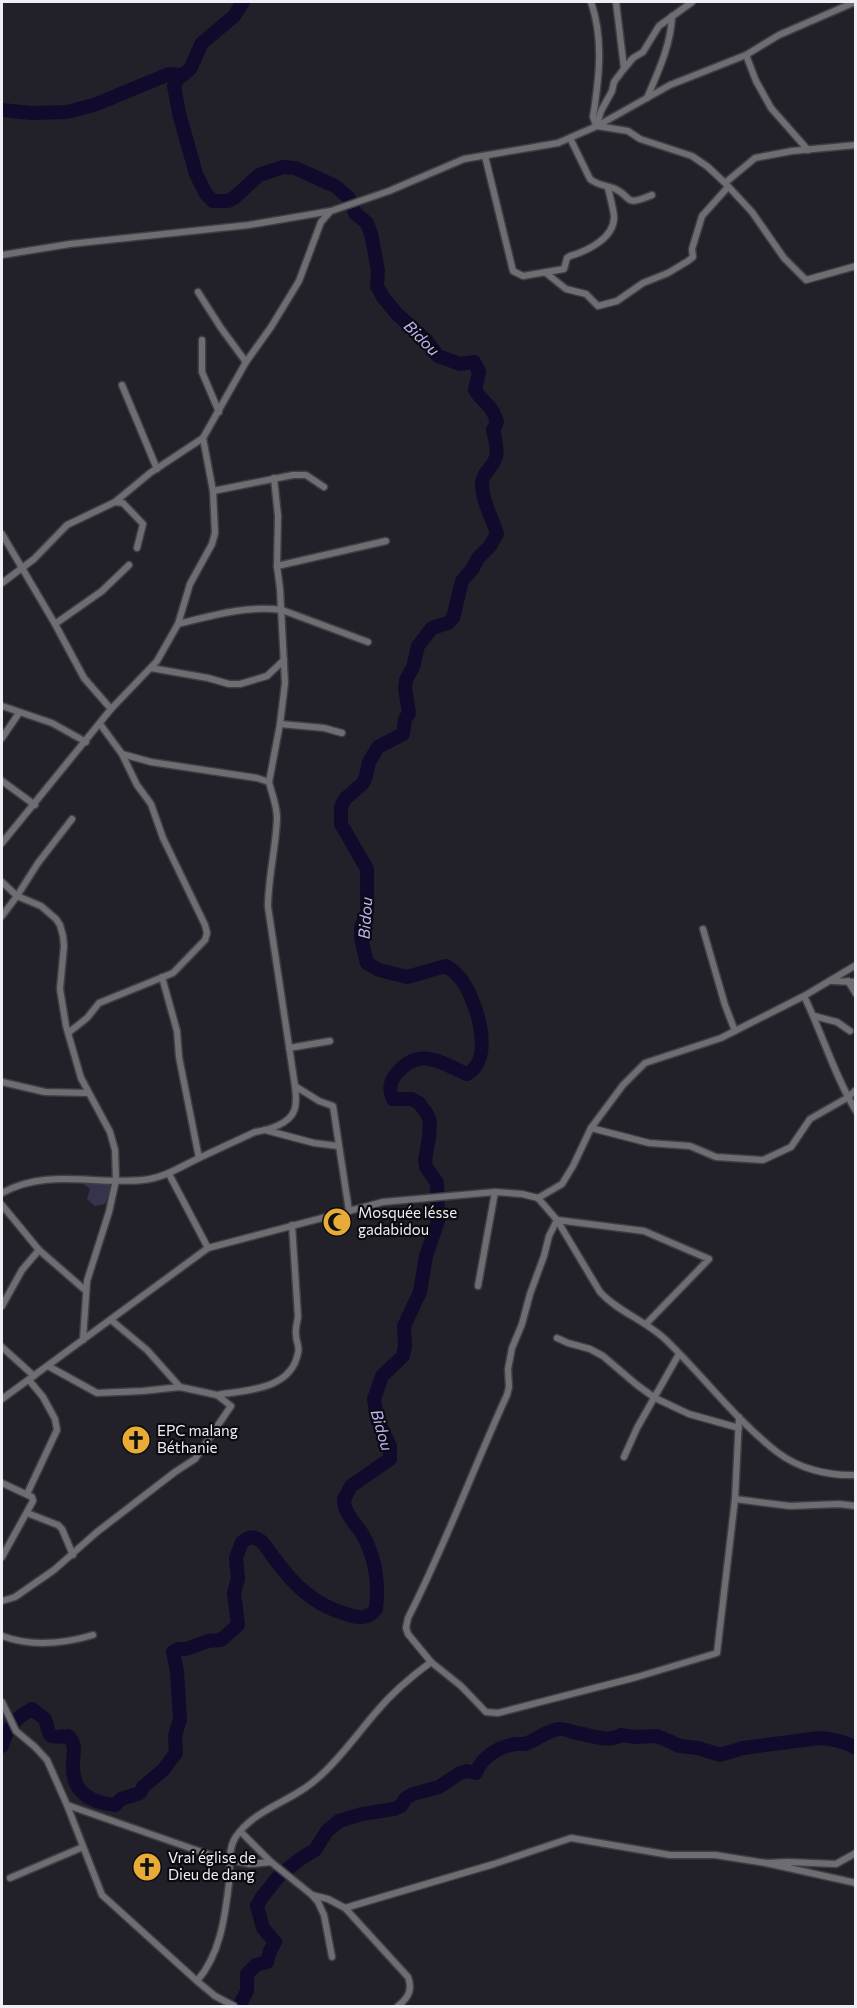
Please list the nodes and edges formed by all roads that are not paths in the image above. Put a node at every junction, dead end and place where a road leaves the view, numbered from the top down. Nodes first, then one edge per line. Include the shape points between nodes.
1 (591, 2) edge
2 (616, 2) edge
3 (692, 2) edge
4 (855, 2) edge
5 (672, 16) junction
6 (746, 55) junction
7 (624, 68) junction
8 (647, 99) junction
9 (597, 126) junction
10 (570, 138) junction
11 (855, 145) edge
12 (808, 150) junction
13 (485, 156) junction
14 (727, 185) junction
15 (608, 188) junction
16 (652, 195) dead end
17 (331, 211) junction
18 (2, 255) edge
19 (855, 266) edge
20 (546, 273) junction
21 (198, 292) dead end
22 (202, 340) dead end
23 (246, 362) junction
24 (122, 385) dead end
25 (219, 412) junction
26 (202, 438) junction
27 (157, 469) junction
28 (274, 478) junction
29 (324, 487) dead end
30 (213, 491) junction
31 (115, 502) junction
32 (2, 534) edge
33 (386, 542) dead end
34 (137, 548) dead end
35 (129, 565) dead end
36 (277, 566) junction
37 (22, 569) junction
38 (2, 583) edge
39 (282, 610) junction
40 (55, 624) junction
41 (178, 624) junction
42 (368, 642) dead end
43 (284, 660) junction
44 (151, 668) junction
45 (2, 706) edge
46 (111, 709) junction
47 (19, 713) junction
48 (100, 724) junction
49 (280, 724) junction
50 (342, 733) dead end
51 (2, 738) edge
52 (86, 742) junction
53 (122, 754) junction
54 (2, 781) edge
55 (269, 782) junction
56 (35, 805) junction
57 (72, 819) dead end
58 (2, 843) edge
59 (2, 882) edge
60 (18, 896) junction
61 (2, 916) edge
62 (703, 928) dead end
63 (855, 965) edge
64 (162, 977) junction
65 (830, 981) junction
66 (848, 981) junction
67 (855, 982) edge
68 (855, 994) edge
69 (804, 996) junction
70 (814, 1016) junction
71 (735, 1030) junction
72 (850, 1030) dead end
73 (68, 1033) junction
74 (330, 1041) dead end
75 (289, 1048) junction
76 (2, 1082) edge
77 (296, 1086) junction
78 (855, 1090) edge
79 (88, 1093) junction
80 (847, 1098) junction
81 (855, 1111) edge
82 (591, 1128) junction
83 (265, 1130) junction
84 (338, 1146) junction
85 (199, 1158) junction
86 (169, 1174) junction
87 (116, 1180) junction
88 (495, 1192) junction
89 (2, 1193) edge
90 (538, 1198) junction
91 (2, 1205) edge
92 (349, 1211) junction
93 (557, 1220) junction
94 (292, 1225) junction
95 (208, 1248) junction
96 (39, 1250) junction
97 (478, 1286) dead end
98 (85, 1290) junction
99 (2, 1306) edge
100 (111, 1320) junction
101 (646, 1324) junction
102 (557, 1338) dead end
103 (83, 1340) junction
104 (2, 1347) edge
105 (679, 1354) junction
106 (48, 1366) junction
107 (31, 1378) junction
108 (180, 1387) junction
109 (218, 1395) junction
110 (655, 1398) junction
111 (2, 1400) edge
112 (739, 1417) junction
113 (739, 1428) junction
114 (624, 1457) dead end
115 (855, 1475) edge
116 (2, 1483) edge
117 (27, 1494) junction
118 (735, 1499) junction
119 (855, 1506) edge
120 (27, 1513) junction
121 (73, 1555) junction
122 (2, 1557) edge
123 (2, 1601) edge
124 (93, 1635) dead end
125 (2, 1636) edge
126 (431, 1662) junction
127 (2, 1702) edge
128 (67, 1805) junction
129 (241, 1832) junction
130 (83, 1847) junction
131 (855, 1854) edge
132 (229, 1860) junction
133 (271, 1862) junction
134 (766, 1863) junction
135 (10, 1878) dead end
136 (855, 1883) edge
137 (312, 1895) junction
138 (345, 1908) junction
139 (332, 1957) dead end
140 (197, 1981) junction
141 (234, 2006) edge
142 (398, 2007) edge

1 - 9 street via 600,52 594,117
2 - 7 street
3 - 5 street
4 - 6 street via 779,35
5 - 7 street via 659,26 643,52
5 - 8 street via 672,33
6 - 8 street
6 - 12 street via 771,108
7 - 9 street via 614,82
8 - 9 street
9 - 10 street
9 - 14 street via 628,131 639,139 692,156
10 - 13 street via 549,146
10 - 15 street via 590,179
11 - 12 street
12 - 14 street via 755,158
13 - 17 street via 456,162
13 - 20 street via 513,271 523,276
14 - 19 street via 752,212 784,258 807,280
14 - 20 street via 702,216 693,256 617,301 598,306 586,294 566,289
15 - 16 street via 631,201
15 - 20 street via 614,216 608,232 592,248 567,258 564,269
17 - 18 street via 249,225
17 - 23 street via 321,222 299,281
21 - 23 street
22 - 25 street via 202,372
23 - 25 street
24 - 27 street
25 - 26 street
26 - 27 street
26 - 30 street
27 - 31 street
28 - 29 street via 306,475
28 - 30 street
28 - 36 street
30 - 41 street via 213,544 190,584
31 - 34 street via 123,503 143,524
31 - 37 street via 67,525
32 - 37 street
33 - 36 street
35 - 40 street via 102,591
36 - 39 street
37 - 38 street
37 - 40 street
39 - 41 street via 247,610
39 - 42 street
39 - 43 street
40 - 46 street via 84,678
41 - 44 street
43 - 44 street via 267,676 240,684
43 - 49 street
44 - 46 street
45 - 47 street
46 - 48 street
47 - 51 street
47 - 52 street via 52,723
48 - 52 street
48 - 53 street
49 - 50 street
49 - 55 street
52 - 56 street
53 - 55 street
53 - 64 street via 154,811 207,933 184,964
54 - 56 street
55 - 75 street via 277,819 268,907
56 - 58 street
57 - 60 street via 29,875
59 - 60 street
60 - 61 street
60 - 73 street via 41,906 60,925 64,946 60,988
62 - 71 street
63 - 65 street
64 - 73 street via 99,1003
64 - 85 street via 177,1031
65 - 66 street
65 - 69 street
66 - 67 street
66 - 68 street
69 - 70 street
69 - 71 street
70 - 72 street
70 - 80 street
71 - 82 street via 707,1044 645,1063
73 - 79 street
74 - 75 street
75 - 77 street
76 - 79 street via 45,1092
77 - 83 street via 294,1113
77 - 84 street via 333,1106
78 - 80 street
79 - 87 street via 116,1150
80 - 81 street
80 - 82 street via 810,1119 787,1150 759,1161 716,1157 690,1146 649,1143
82 - 90 street via 562,1184
83 - 84 street
83 - 85 street
84 - 92 street
85 - 86 street
86 - 87 street via 143,1180
86 - 95 street
87 - 89 street via 47,1180
87 - 98 street
88 - 90 street
88 - 92 street via 383,1202
88 - 97 street
90 - 93 street
91 - 96 street
92 - 94 street
93 - 101 street via 600,1292
93 - 101 street via 644,1231 709,1259
93 - 126 street via 512,1348 507,1395 435,1566 408,1618 408,1634
94 - 95 street
94 - 109 street via 297,1358 278,1382
95 - 100 street
96 - 98 street
96 - 99 street via 22,1270
98 - 103 street
100 - 103 street
100 - 108 street via 147,1350
101 - 105 street
102 - 110 street via 599,1353
103 - 106 street
104 - 107 street
105 - 110 street
105 - 112 street
106 - 107 street
106 - 108 street via 97,1392
107 - 111 street
107 - 117 street via 55,1419 57,1430
108 - 109 street
109 - 121 street via 231,1406 198,1456
110 - 113 street via 689,1414
110 - 114 street
112 - 113 street
112 - 115 street via 787,1458 828,1474
113 - 118 street
116 - 117 street
117 - 120 street via 33,1501
118 - 119 street via 790,1506
118 - 126 street via 717,1653 498,1713 486,1712
120 - 121 street via 58,1525
120 - 122 street
121 - 123 street via 15,1598
124 - 125 street via 51,1644
126 - 129 street via 378,1708 314,1781 253,1818
127 - 128 street via 14,1728 47,1760
128 - 130 street
128 - 132 street
129 - 132 street
129 - 133 street
130 - 135 street
130 - 140 street via 102,1895
131 - 134 street via 836,1864
132 - 133 street via 257,1865
132 - 140 street via 229,1882 216,1952
133 - 137 street
134 - 136 street
134 - 138 street via 715,1855 670,1855 571,1838
137 - 138 street
137 - 139 street via 324,1915
138 - 142 street via 408,1977 409,1995
140 - 141 street

